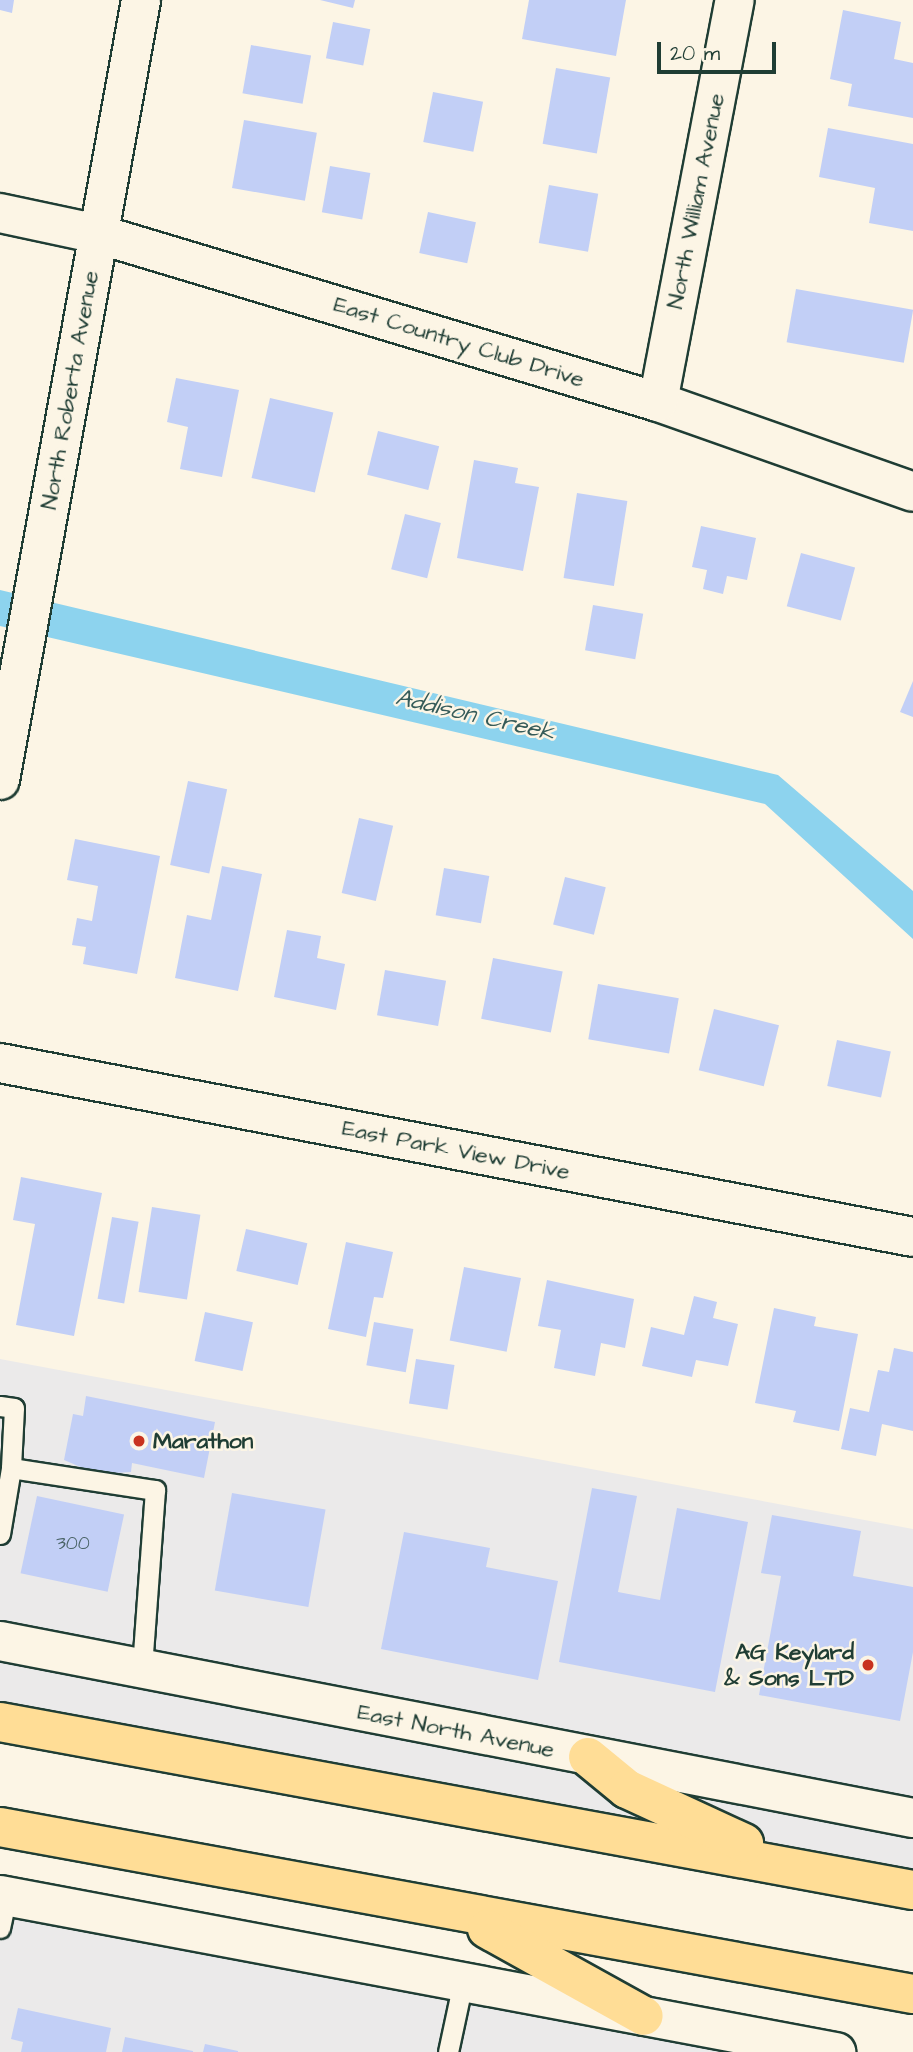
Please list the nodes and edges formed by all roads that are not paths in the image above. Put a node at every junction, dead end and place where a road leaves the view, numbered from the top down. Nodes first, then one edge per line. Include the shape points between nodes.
1 (141, 0) edge
2 (735, 0) edge
3 (0, 212) edge
4 (98, 234) junction
5 (658, 402) junction
6 (913, 492) edge
7 (0, 780) edge
8 (0, 1063) edge
9 (913, 1237) edge
10 (0, 1406) edge
11 (11, 1468) junction
12 (0, 1529) edge
13 (0, 1641) edge
14 (142, 1668) junction
15 (0, 1722) edge
16 (588, 1757) junction
17 (913, 1818) edge
18 (0, 1827) edge
19 (794, 1866) junction
20 (913, 1890) edge
21 (2, 1906) edge
22 (454, 1912) junction
23 (463, 1982) junction
24 (913, 1994) edge
25 (644, 2016) junction
26 (448, 2052) edge
27 (836, 2052) edge

1 - 4 street, North Roberta Avenue
2 - 5 street, North William Avenue
3 - 4 street, East Country Club Drive
4 - 5 street, East Country Club Drive
4 - 7 street, North Roberta Avenue
5 - 6 street, East Country Club Drive
8 - 9 street, East Park View Drive
10 - 11 lane via 14,1408
11 - 12 lane
11 - 14 lane via 155,1490
13 - 14 street, East North Avenue
14 - 16 street, East North Avenue
15 - 19 main road
16 - 17 street, East North Avenue
16 - 19 main road via 627,1788
18 - 22 main road
19 - 20 main road
21 - 23 street
22 - 24 main road
22 - 25 main road
23 - 25 street
23 - 26 lane
25 - 27 street

